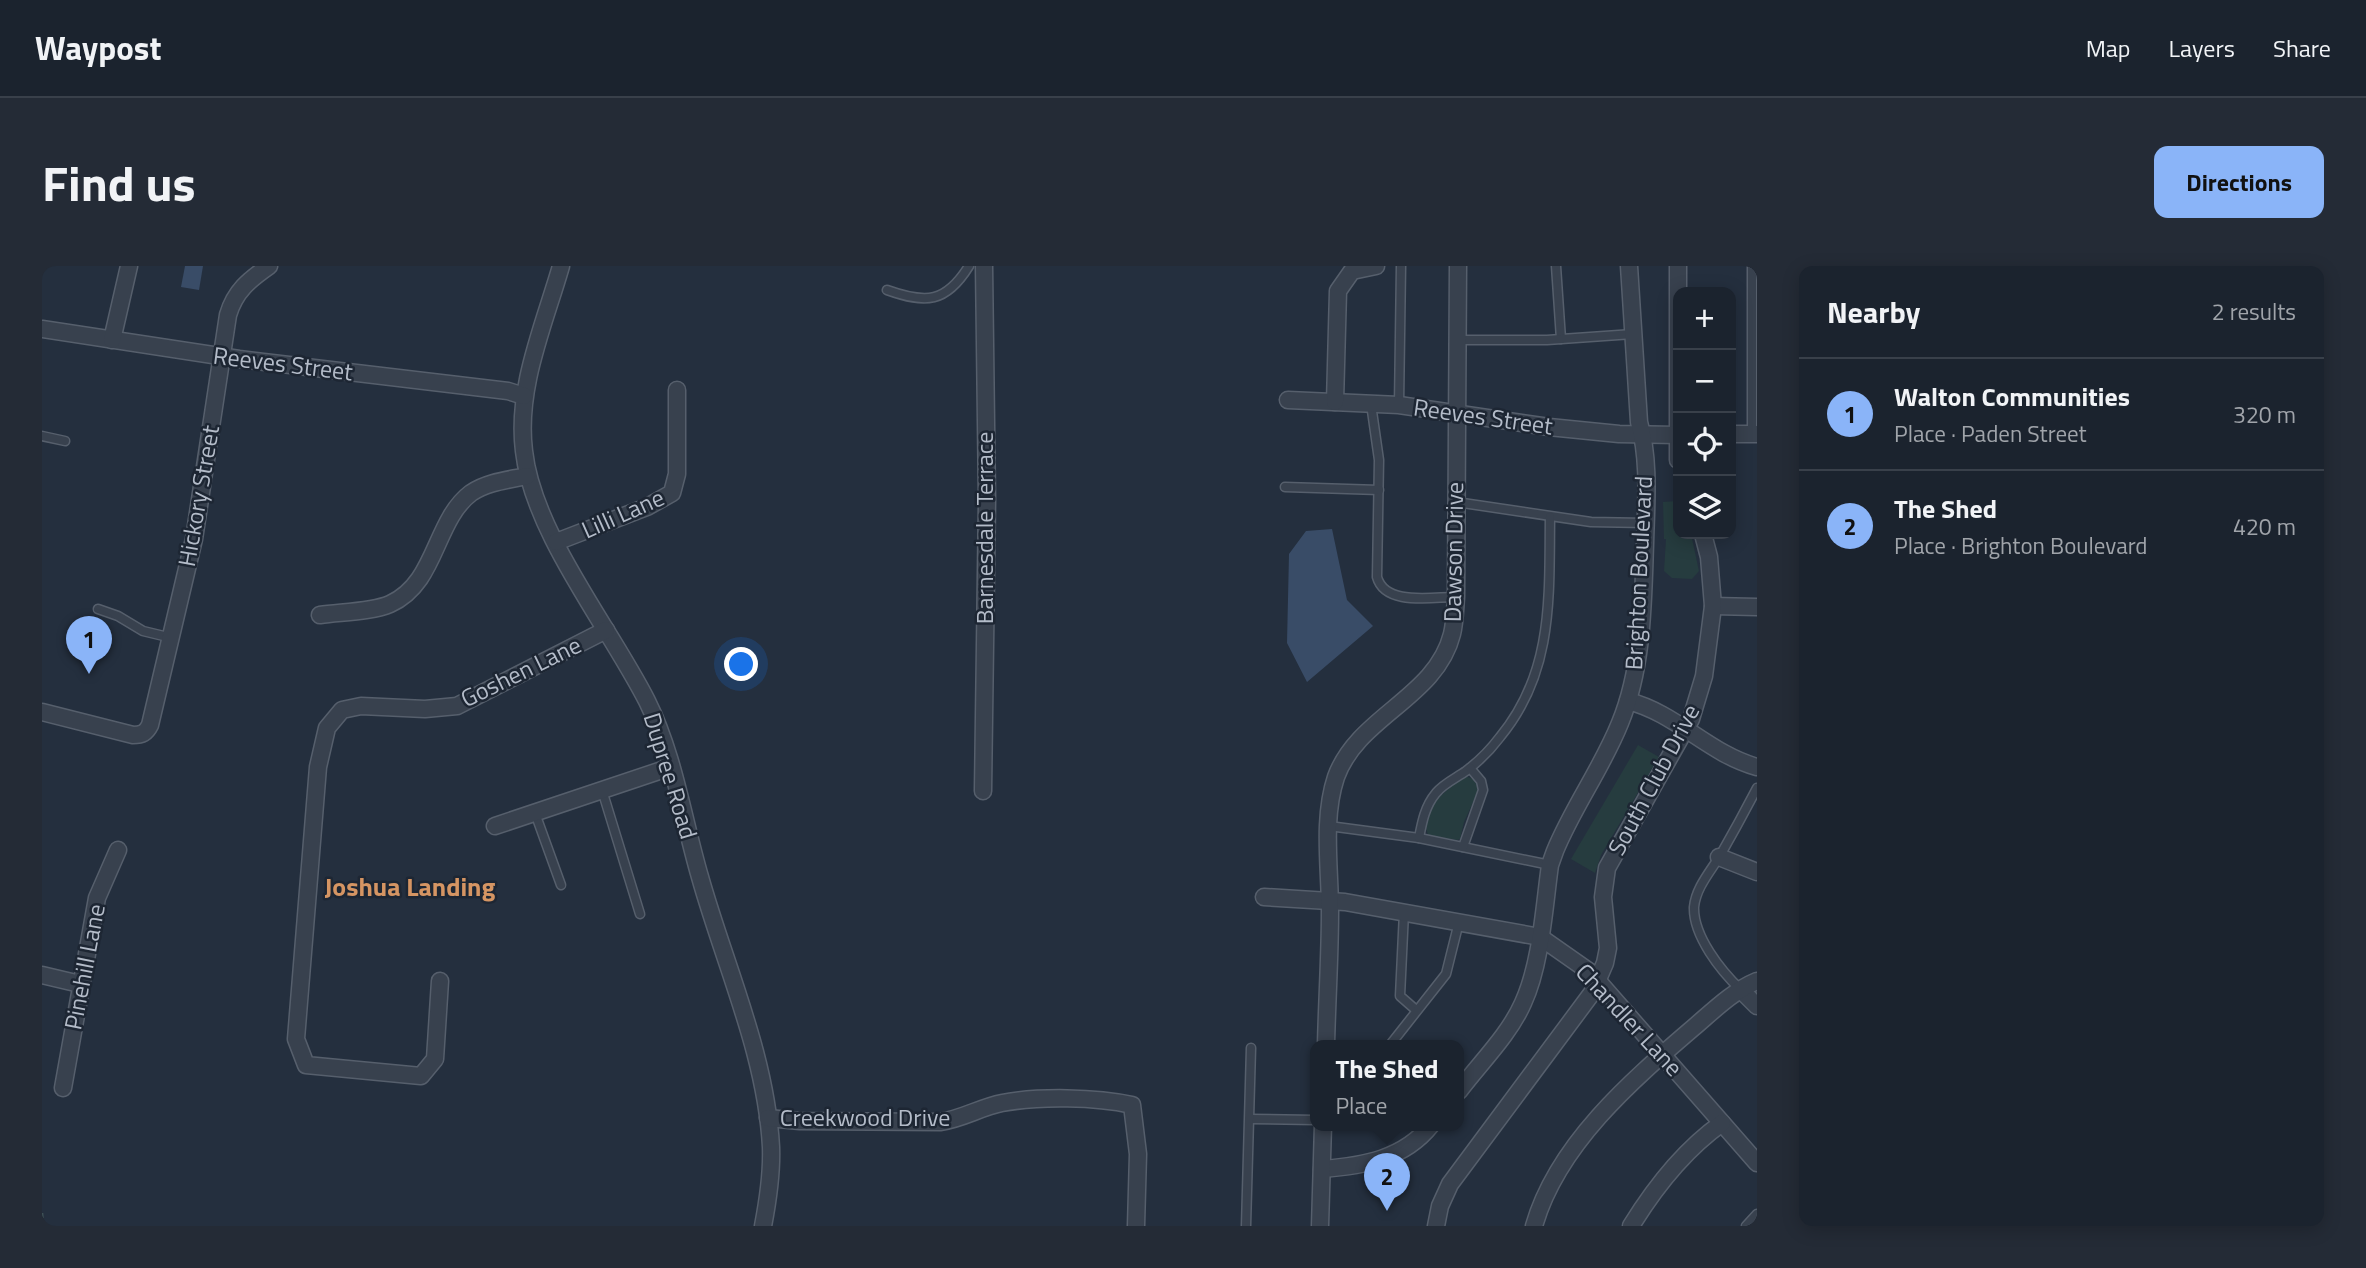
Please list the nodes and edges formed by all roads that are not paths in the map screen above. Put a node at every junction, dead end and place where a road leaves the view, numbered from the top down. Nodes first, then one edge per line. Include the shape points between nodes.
1 (129, 266) edge
2 (269, 266) edge
3 (561, 266) edge
4 (969, 266) edge
5 (984, 266) edge
6 (1376, 266) edge
7 (1401, 266) edge
8 (1458, 266) edge
9 (1556, 266) edge
10 (1629, 266) edge
11 (1678, 266) edge
12 (1752, 266) edge
13 (887, 290) dead end
14 (42, 329) edge
15 (1633, 334) junction
16 (1561, 339) junction
17 (112, 340) junction
18 (1456, 340) junction
19 (222, 357) junction
20 (677, 390) dead end
21 (524, 396) junction
22 (1288, 400) dead end
23 (1335, 402) junction
24 (1371, 404) junction
25 (1399, 405) junction
26 (1678, 413) edge
27 (1456, 414) junction
28 (1736, 434) edge
29 (1755, 434) edge
30 (1643, 435) junction
31 (1673, 435) edge
32 (42, 436) edge
33 (65, 441) dead end
34 (527, 476) junction
35 (1285, 487) dead end
36 (1379, 490) junction
37 (1456, 502) junction
38 (1550, 517) junction
39 (1646, 523) junction
40 (1704, 539) edge
41 (556, 542) junction
42 (1455, 597) junction
43 (1713, 606) junction
44 (1757, 607) edge
45 (98, 610) dead end
46 (320, 615) dead end
47 (606, 630) junction
48 (172, 638) junction
49 (1628, 701) junction
50 (42, 712) edge
51 (1686, 729) junction
52 (671, 767) junction
53 (1757, 767) edge
54 (1469, 768) junction
55 (1757, 788) edge
56 (602, 790) junction
57 (983, 791) dead end
58 (534, 813) junction
59 (495, 826) dead end
60 (1329, 826) junction
61 (1419, 838) junction
62 (1463, 847) junction
63 (118, 850) dead end
64 (1719, 857) junction
65 (1550, 865) junction
66 (1757, 872) edge
67 (561, 885) dead end
68 (1264, 897) dead end
69 (1330, 901) junction
70 (1404, 911) junction
71 (640, 914) dead end
72 (1459, 922) junction
73 (1540, 937) junction
74 (42, 975) edge
75 (440, 981) dead end
76 (1597, 981) junction
77 (1757, 981) edge
78 (80, 985) junction
79 (1741, 990) junction
80 (1757, 1006) edge
81 (1416, 1010) junction
82 (1326, 1040) edge
83 (1394, 1040) edge
84 (1251, 1048) dead end
85 (1662, 1054) junction
86 (1464, 1085) edge
87 (63, 1088) dead end
88 (768, 1118) junction
89 (1250, 1118) junction
90 (1310, 1120) edge
91 (1721, 1123) junction
92 (1323, 1131) edge
93 (1426, 1131) edge
94 (1757, 1163) edge
95 (1322, 1169) junction
96 (1757, 1214) edge
97 (762, 1226) edge
98 (1136, 1226) edge
99 (1246, 1226) edge
100 (1320, 1226) edge
101 (1436, 1226) edge
102 (1534, 1226) edge
103 (1632, 1226) edge
104 (1746, 1226) edge

1 - 17 street
2 - 19 street, Hickory Street via 239,289 232,301
3 - 21 street, Dupree Road
4 - 13 lane via 956,285 939,298 907,297
5 - 57 street, Barnesdale Terrace via 987,541
6 - 23 street via 1352,271 1338,291
7 - 25 lane
8 - 18 street, Dawson Drive
9 - 16 lane
10 - 15 street, Brighton Boulevard
11 - 26 street
12 - 29 lane
14 - 17 street, Reeves Street
15 - 16 lane
15 - 30 street, Brighton Boulevard
16 - 18 lane
17 - 19 street, Reeves Street
18 - 27 street, Dawson Drive
19 - 21 street, Reeves Street
19 - 48 street, Hickory Street via 194,539
20 - 41 street, Lilli Lane via 677,474 672,493
21 - 34 street, Dupree Road via 521,419
22 - 23 street, Reeves Street
23 - 24 street, Reeves Street
24 - 25 street, Reeves Street
24 - 36 lane
25 - 27 street, Reeves Street
27 - 30 street, Reeves Street
27 - 37 street, Dawson Drive
28 - 29 street
30 - 31 street, Reeves Street
30 - 39 street, Brighton Boulevard
32 - 33 lane
34 - 41 street, Dupree Road
34 - 46 street via 496,482 470,494 450,521 420,579 405,596 387,606
35 - 36 lane
36 - 42 lane via 1379,584 1400,597
37 - 38 lane
37 - 42 street, Dawson Drive
38 - 39 lane
38 - 54 lane via 1548,622 1540,662 1525,700 1500,737
39 - 49 street, Brighton Boulevard via 1639,649
40 - 43 street, South Club Drive
41 - 47 street, Dupree Road
42 - 60 street, Dawson Drive via 1453,633 1444,657 1420,686 1349,752 1336,778
43 - 44 street
43 - 51 street, South Club Drive via 1704,676
45 - 48 lane via 143,631
47 - 52 street, Dupree Road via 648,703
47 - 75 street, Goshen Lane via 457,706 361,706 342,710 327,728 318,767 296,1039 306,1065 421,1076 435,1059
48 - 50 street, Hickory Street via 147,732 133,735
49 - 51 street
49 - 65 street, Brighton Boulevard
51 - 53 street
51 - 76 street, South Club Drive via 1607,868 1603,897 1608,948
52 - 56 street
52 - 88 street, Dupree Road via 708,907 756,1055
54 - 61 lane via 1436,792 1425,810
54 - 62 lane via 1483,790
55 - 64 lane
56 - 58 street
56 - 71 lane
58 - 59 street
58 - 67 lane
60 - 61 lane
60 - 69 street, Dawson Drive
61 - 62 lane
62 - 65 lane
63 - 78 street, Pinehill Lane via 97,898
64 - 66 street
64 - 79 lane via 1703,881 1694,908 1702,938
65 - 73 street, Brighton Boulevard
68 - 69 street, Chandler Lane
69 - 70 street, Chandler Lane
69 - 82 street, Dawson Drive
70 - 72 street, Chandler Lane
70 - 81 lane via 1401,996
72 - 73 street, Chandler Lane
72 - 81 lane via 1447,974
73 - 76 street, Chandler Lane via 1583,965
73 - 86 street, Brighton Boulevard via 1523,1004
74 - 78 street
76 - 85 street, Chandler Lane
76 - 101 street, South Club Drive via 1450,1184
77 - 79 street
78 - 87 street, Pinehill Lane
79 - 80 street
79 - 85 street
81 - 83 lane
84 - 89 lane
85 - 91 street, Chandler Lane
85 - 102 street via 1617,1096 1581,1140 1554,1179
88 - 97 street, Dupree Road via 770,1173
88 - 98 street, Creekwood Drive via 940,1122 1017,1101 1108,1100 1132,1105 1138,1154
89 - 90 lane
89 - 99 lane
91 - 94 street, Chandler Lane
91 - 103 street via 1677,1163
92 - 95 street
93 - 95 street via 1377,1161
95 - 100 street
96 - 104 lane

